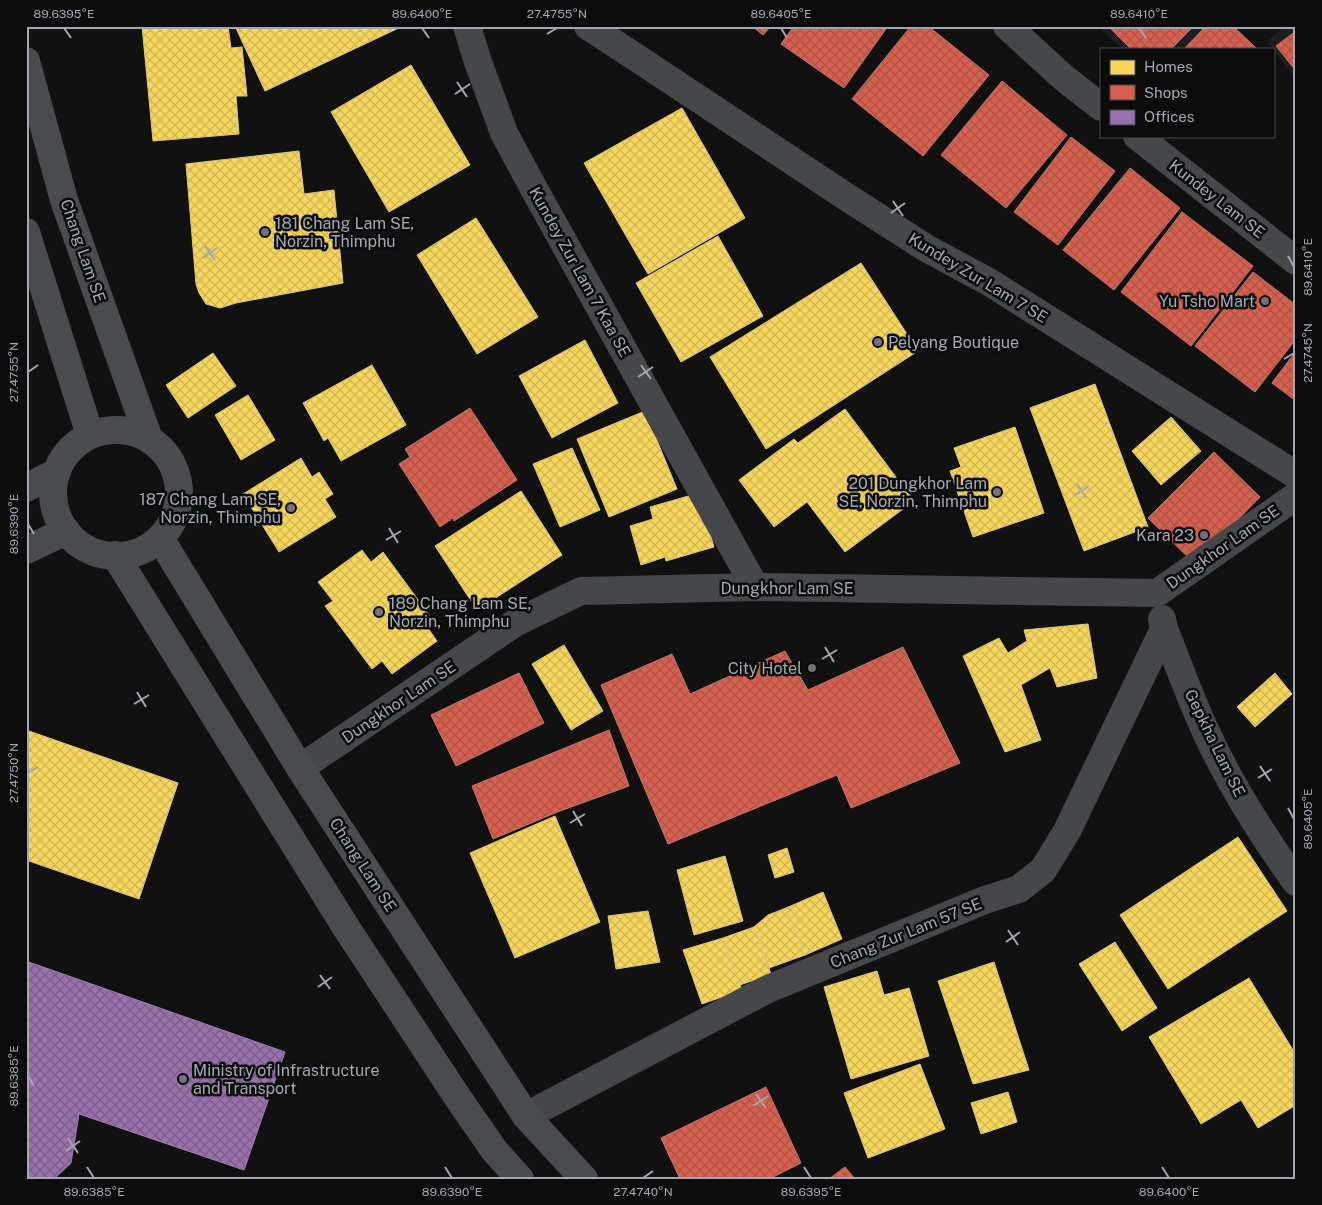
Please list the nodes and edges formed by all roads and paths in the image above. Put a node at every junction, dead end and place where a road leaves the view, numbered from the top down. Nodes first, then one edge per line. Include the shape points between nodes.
1 (467, 26) edge
2 (588, 26) edge
3 (1007, 26) edge
4 (26, 61) edge
5 (1100, 106) edge
6 (1140, 138) edge
7 (26, 232) edge
8 (1296, 261) edge
9 (90, 436) junction
10 (149, 439) junction
11 (57, 472) junction
12 (1296, 475) edge
13 (26, 488) edge
14 (1296, 496) edge
15 (66, 531) junction
16 (160, 538) junction
17 (26, 550) edge
18 (115, 555) junction
19 (755, 587) junction
20 (1157, 593) junction
21 (1164, 629) junction
22 (300, 768) junction
23 (1296, 882) edge
24 (526, 1116) junction
25 (520, 1179) edge
26 (584, 1179) edge

1 - 19 street, Kundey Zur Lam 7 Kaa SE via 504,133
2 - 12 street, Kundey Zur Lam 7 SE via 926,248 989,282
3 - 5 street
4 - 10 main road, Chang Lam SE via 64,200
6 - 8 street, Kundey Lam SE
7 - 9 main road
9 - 10 main road via 120,430 135,432
9 - 11 main road via 64,457
10 - 16 main road via 164,451 174,467 179,485 178,505 172,523
11 - 13 main road
11 - 15 main road via 53,492 56,513
14 - 20 street, Dungkhor Lam SE
15 - 17 main road
15 - 18 main road via 81,545 97,553
16 - 18 main road via 131,554
16 - 22 main road, Chang Lam SE
18 - 25 main road via 347,929 458,1098 494,1150
19 - 20 street, Dungkhor Lam SE
19 - 22 street, Dungkhor Lam SE via 581,591 515,623
20 - 21 street, Gepkha Lam SE
21 - 23 street, Gepkha Lam SE via 1206,732 1240,798
21 - 24 street, Chang Zur Lam 57 SE via 1067,831 1043,870 1019,889 768,989
22 - 24 main road, Chang Lam SE
24 - 26 main road, Chang Lam SE

